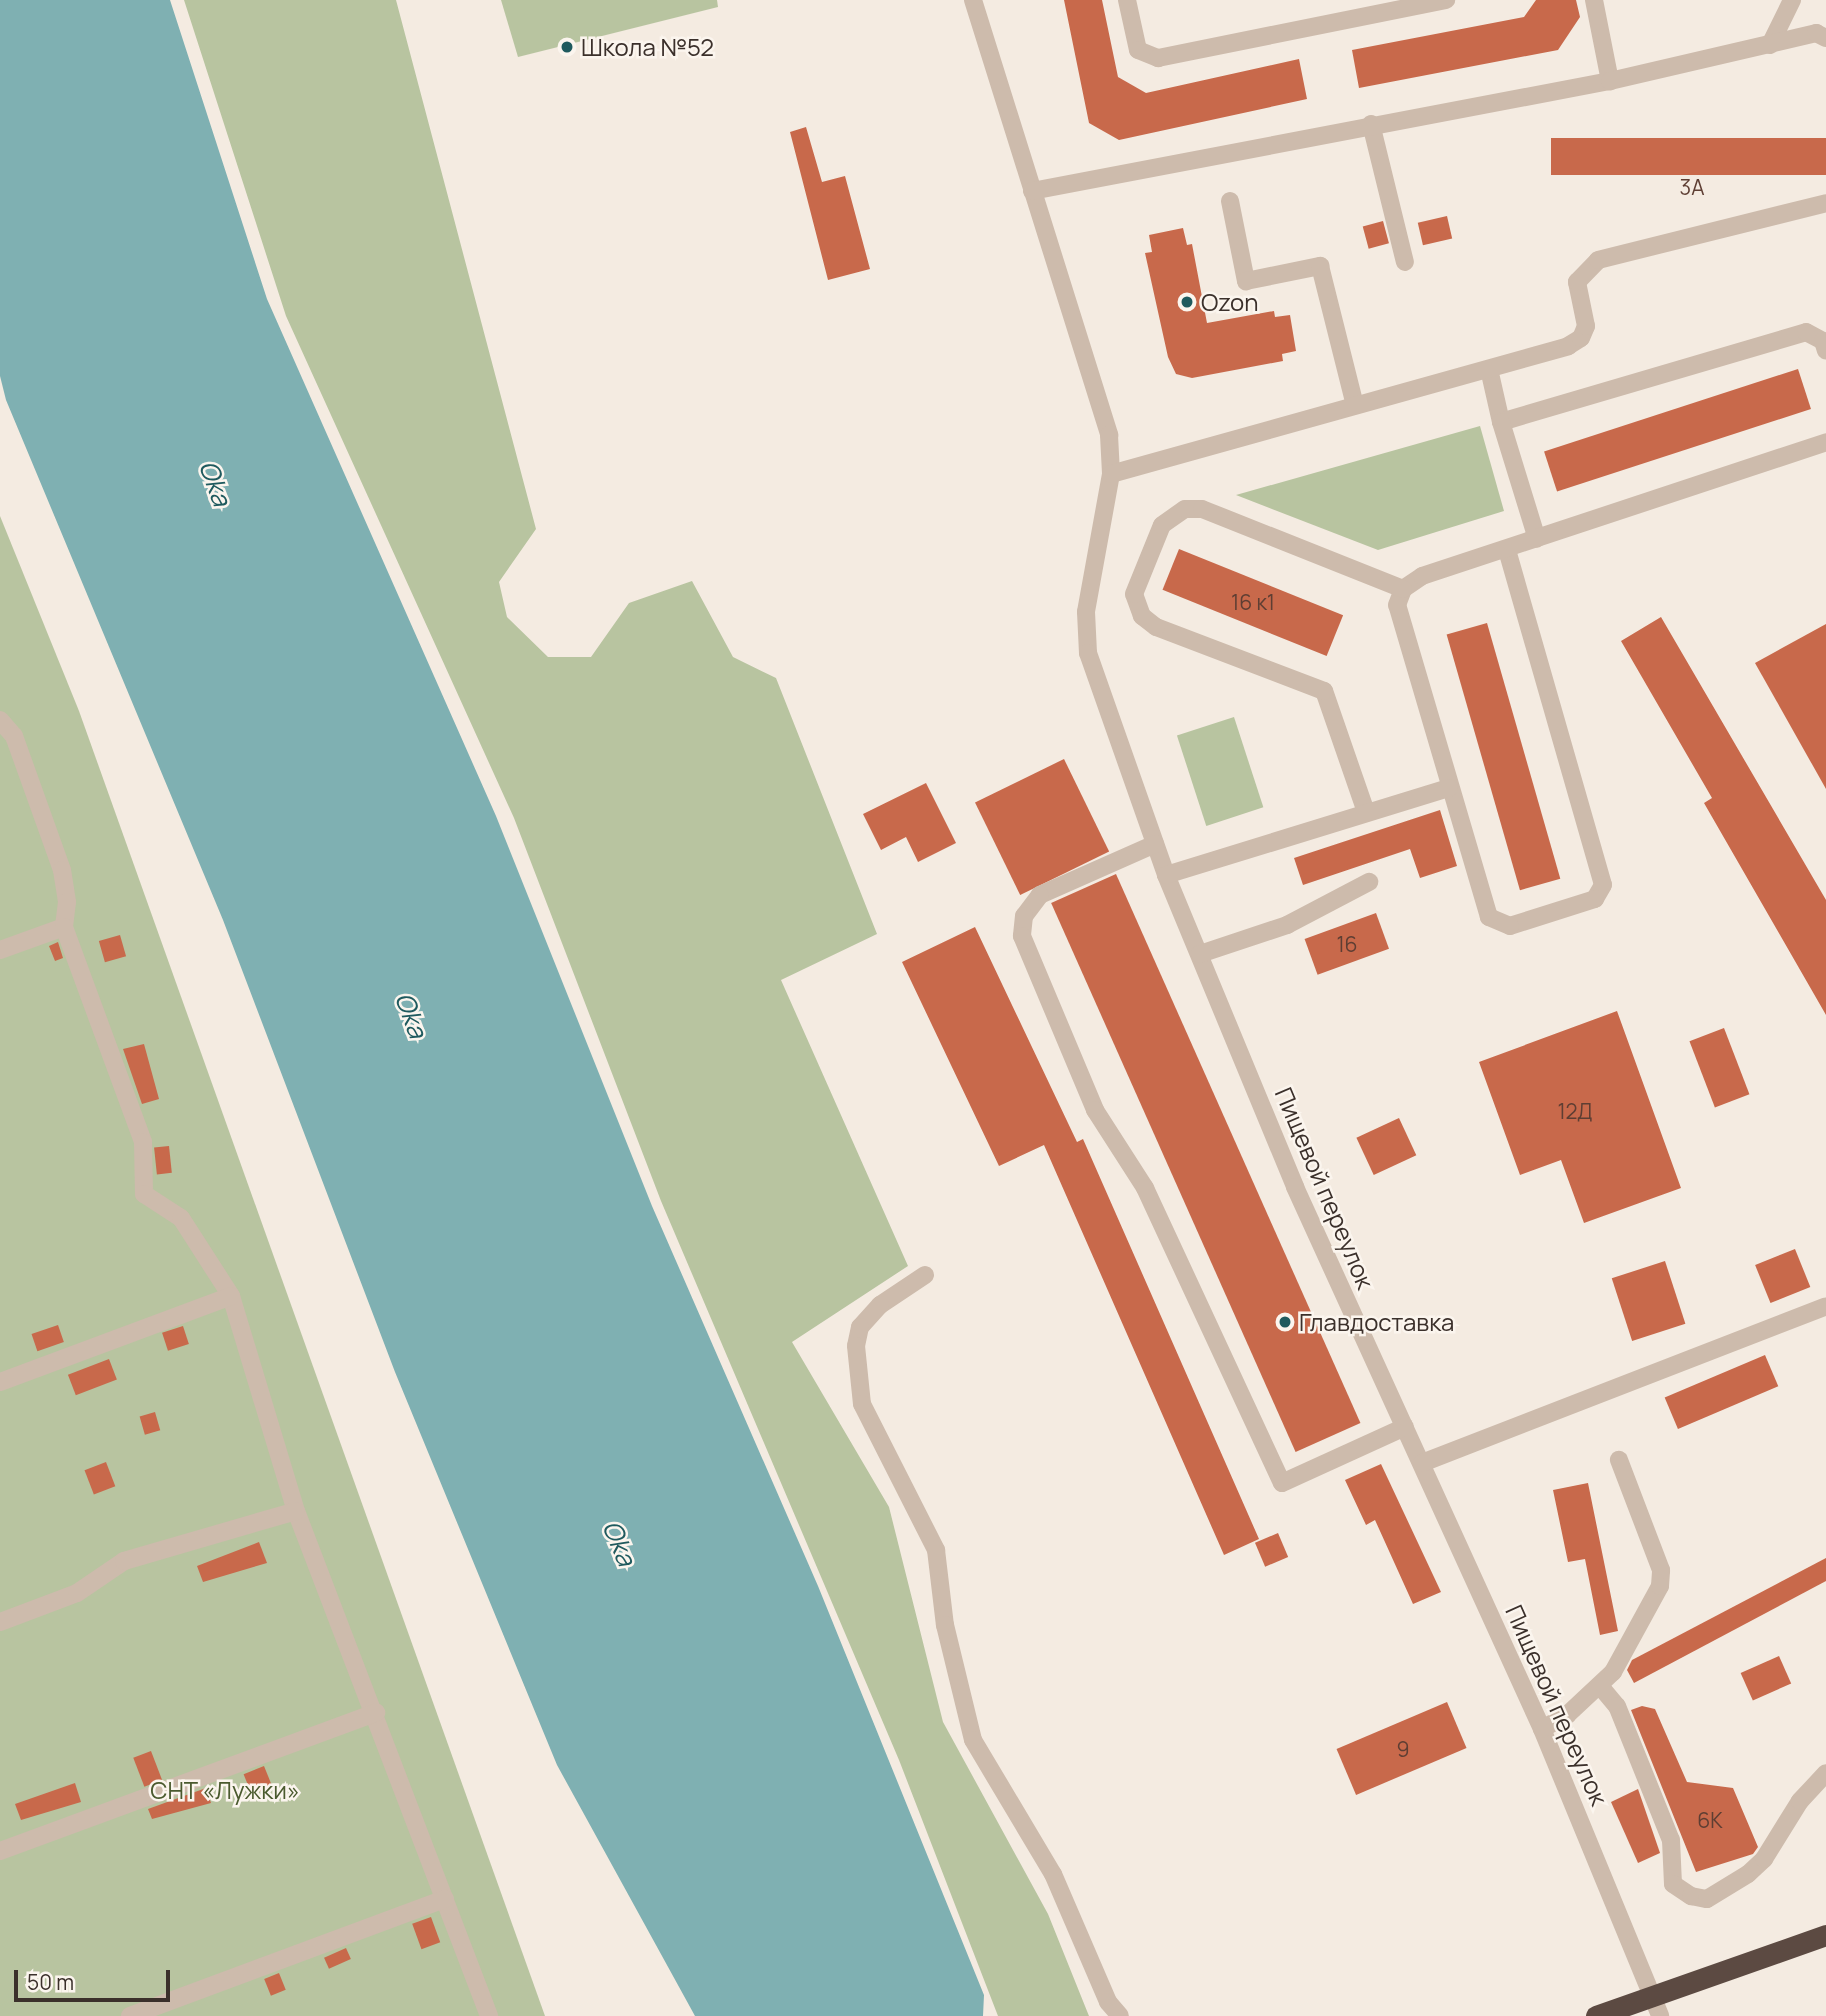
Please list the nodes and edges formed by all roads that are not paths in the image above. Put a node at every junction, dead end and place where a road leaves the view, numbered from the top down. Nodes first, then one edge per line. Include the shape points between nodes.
1 (973, 0) edge
2 (1127, 0) edge
3 (1446, 0) edge
4 (1594, 0) edge
5 (1792, 0) edge
6 (1826, 38) edge
7 (1770, 45) junction
8 (1610, 81) junction
9 (1371, 124) junction
10 (1032, 191) junction
11 (1230, 201) dead end
12 (1826, 203) edge
13 (1405, 262) dead end
14 (1826, 351) edge
15 (1489, 369) junction
16 (1354, 405) junction
17 (1502, 422) junction
18 (1826, 442) edge
19 (1111, 474) junction
20 (1537, 539) junction
21 (1507, 550) junction
22 (1403, 589) junction
23 (0, 720) edge
24 (1449, 788) junction
25 (1366, 813) junction
26 (1155, 844) junction
27 (1166, 874) junction
28 (1369, 882) dead end
29 (64, 927) junction
30 (0, 950) edge
31 (1200, 954) junction
32 (925, 1275) dead end
33 (231, 1296) junction
34 (1826, 1306) edge
35 (0, 1382) edge
36 (1405, 1427) junction
37 (1619, 1460) dead end
38 (1422, 1463) junction
39 (296, 1511) junction
40 (0, 1622) edge
41 (1600, 1686) junction
42 (376, 1713) junction
43 (1542, 1729) junction
44 (1826, 1773) edge
45 (0, 1851) edge
46 (445, 1899) junction
47 (1826, 1936) edge
48 (1657, 2006) edge
49 (130, 2016) edge
50 (489, 2016) edge
51 (1120, 2016) edge
52 (1596, 2016) edge

1 - 10 street, Пищевой переулок
2 - 3 street via 1138,50 1158,58
4 - 8 street
5 - 7 street
6 - 7 street via 1816,33
7 - 8 street
8 - 9 street
9 - 10 street
9 - 13 street
10 - 19 street, Пищевой переулок via 1109,435
11 - 16 street via 1246,281 1320,266
12 - 15 street via 1598,260 1577,282 1586,326 1581,338
14 - 17 street via 1823,341 1806,332
15 - 16 street
15 - 17 street
16 - 19 street
17 - 20 street
18 - 20 street
19 - 26 street, Пищевой переулок via 1084,633
20 - 21 street
21 - 22 street via 1422,576
21 - 24 street via 1603,885 1595,899 1510,926 1489,917
22 - 24 street via 1397,605
22 - 25 street via 1202,509 1185,509 1162,525 1134,594 1142,616 1156,627 1324,691
23 - 29 street via 14,736 62,870 67,902
24 - 25 street
25 - 27 street
26 - 27 street, Пищевой переулок
26 - 36 street via 1040,895 1024,916 1022,936 1095,1110 1145,1188 1282,1483
27 - 31 street, Пищевой переулок
28 - 31 street via 1287,925
29 - 30 street
29 - 33 street via 143,1142 144,1194 181,1218
31 - 36 street, Пищевой переулок via 1295,1187
32 - 51 street via 880,1305 860,1327 856,1346 862,1404 936,1550 945,1625 972,1740 1053,1874 1108,2003
33 - 35 street
33 - 39 street
34 - 38 street
36 - 38 street, Пищевой переулок
37 - 41 street via 1661,1570 1660,1586 1630,1645
38 - 43 street, Пищевой переулок
39 - 40 street via 124,1561 77,1593
39 - 42 street
41 - 43 street via 1567,1715
41 - 44 street via 1617,1706 1657,1801 1671,1840 1674,1884 1692,1896 1707,1899 1748,1874
42 - 45 street
42 - 46 street
43 - 48 street, Пищевой переулок
46 - 49 street
46 - 50 street
47 - 48 highway
48 - 52 highway

